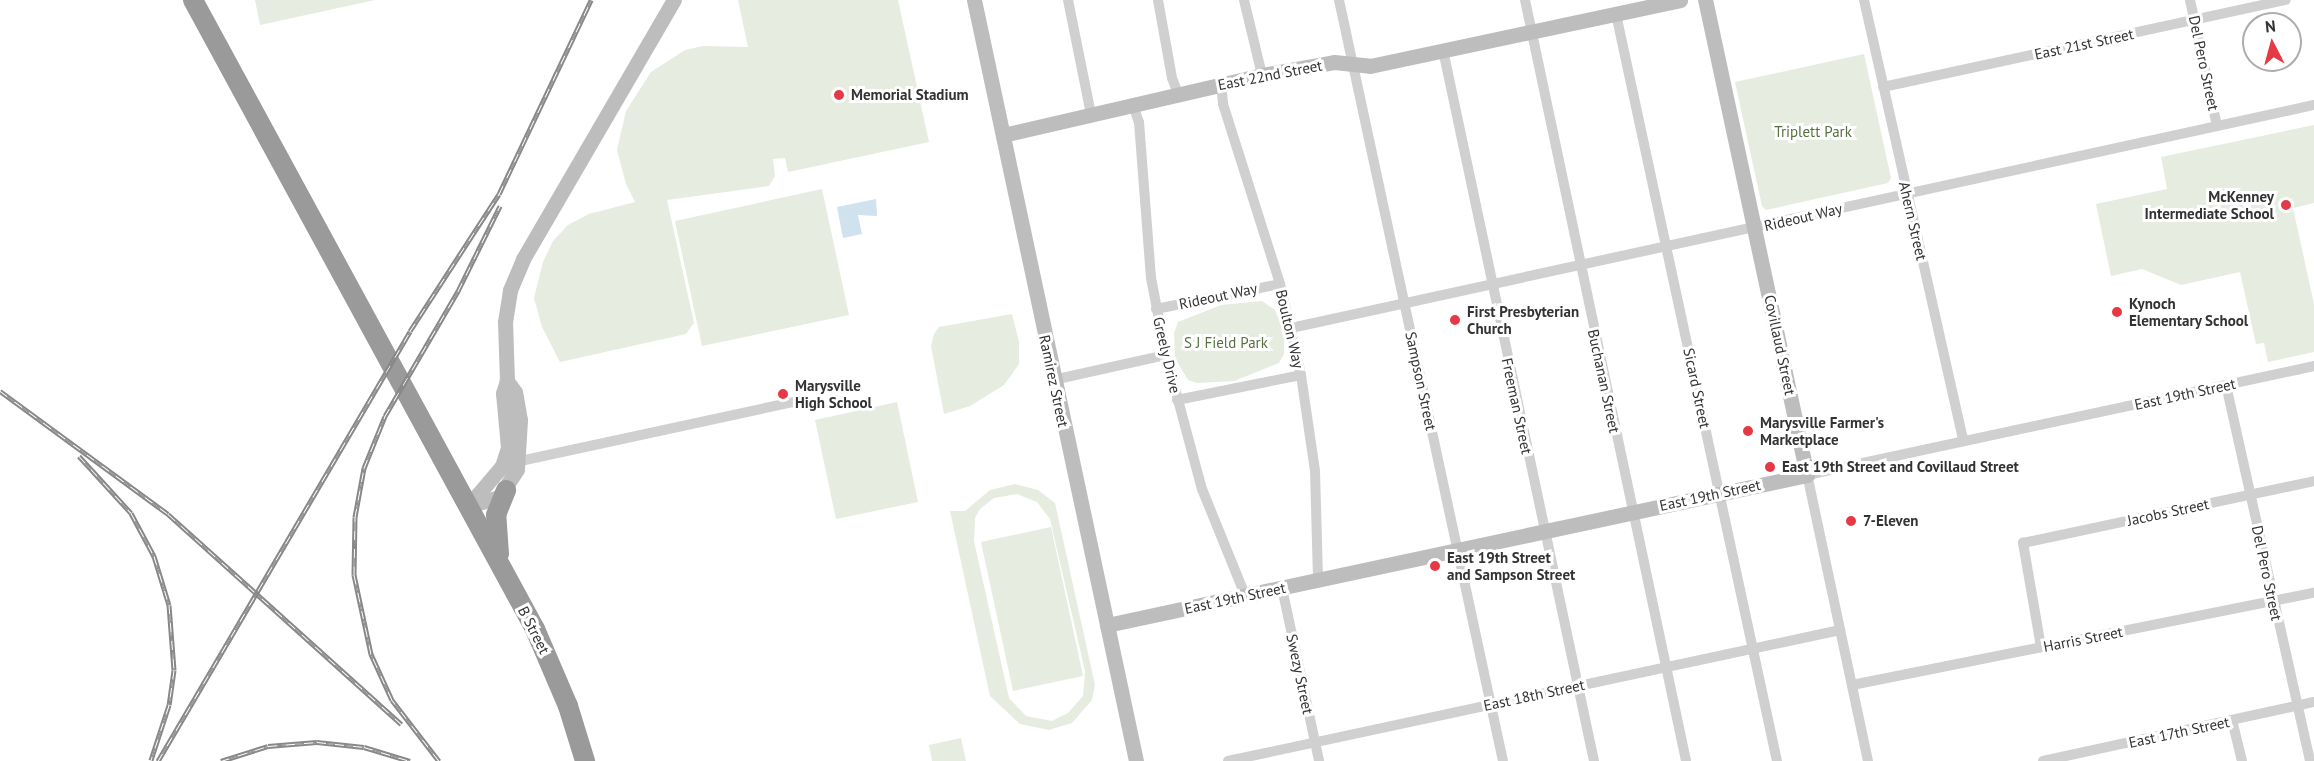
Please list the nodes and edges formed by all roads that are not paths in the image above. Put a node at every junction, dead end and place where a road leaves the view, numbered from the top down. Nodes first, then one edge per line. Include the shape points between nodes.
1 (193, 0) edge
2 (674, 0) edge
3 (974, 0) edge
4 (1068, 0) edge
5 (1158, 0) edge
6 (1244, 0) edge
7 (1339, 0) edge
8 (1525, 0) edge
9 (1680, 0) edge
10 (1705, 0) edge
11 (1864, 0) edge
12 (2190, 0) edge
13 (2286, 0) edge
14 (1616, 14) junction
15 (2195, 20) junction
16 (1533, 32) junction
17 (1443, 50) junction
18 (1352, 64) junction
19 (1262, 75) junction
20 (1221, 84) junction
21 (1883, 87) junction
22 (1178, 94) junction
23 (1133, 105) junction
24 (2314, 105) edge
25 (1091, 114) junction
26 (2217, 126) junction
27 (1003, 135) junction
28 (1906, 193) junction
29 (1754, 229) junction
30 (1667, 248) junction
31 (1580, 267) junction
32 (1280, 284) junction
33 (1492, 285) junction
34 (1404, 305) junction
35 (1156, 309) junction
36 (1292, 328) junction
37 (1166, 355) junction
38 (2314, 366) edge
39 (1301, 375) junction
40 (1053, 380) junction
41 (507, 381) junction
42 (2226, 385) junction
43 (1178, 400) junction
44 (798, 401) dead end
45 (1963, 441) junction
46 (518, 461) junction
47 (502, 466) junction
48 (1807, 475) junction
49 (2314, 481) edge
50 (506, 490) junction
51 (1719, 493) junction
52 (2250, 495) junction
53 (468, 506) junction
54 (1632, 512) junction
55 (1544, 531) junction
56 (1457, 550) junction
57 (501, 565) junction
58 (1318, 581) junction
59 (1282, 588) junction
60 (2314, 593) edge
61 (1245, 596) junction
62 (2273, 602) junction
63 (1107, 625) junction
64 (1840, 630) junction
65 (1753, 647) junction
66 (2041, 647) junction
67 (1665, 666) junction
68 (1578, 685) junction
69 (1852, 685) junction
70 (2314, 702) edge
71 (1490, 705) junction
72 (2296, 706) junction
73 (2232, 720) junction
74 (1315, 742) junction
75 (585, 761) edge
76 (1136, 761) edge
77 (1228, 761) edge
78 (1319, 761) edge
79 (1503, 761) edge
80 (1594, 761) edge
81 (1686, 761) edge
82 (1777, 761) edge
83 (1868, 761) edge
84 (2043, 761) edge
85 (2242, 761) edge
86 (2310, 761) edge

1 - 53 highway, B Street
2 - 41 street via 523,259 506,315
3 - 27 street, Ramirez Street
4 - 25 street
5 - 22 street
6 - 19 street
7 - 18 street, Sampson Street
8 - 16 street, Buchanan Street
9 - 14 street, East 22nd Street
10 - 29 street, Covillaud Street
11 - 21 street, Ahern Street
12 - 15 street, Del Pero Street
13 - 15 street, East 21st Street
14 - 16 street, East 22nd Street
14 - 30 street, Sicard Street
15 - 21 street, East 21st Street
15 - 26 street, Del Pero Street
16 - 17 street, East 22nd Street
16 - 31 street, Buchanan Street
17 - 18 street, East 22nd Street via 1370,66
17 - 33 street, Freeman Street
18 - 19 street, East 22nd Street via 1334,62
18 - 34 street, Sampson Street
19 - 20 street, East 22nd Street
20 - 22 street, East 22nd Street
20 - 32 street, Boulton Way via 1223,104
21 - 28 street, Ahern Street
22 - 23 street, East 22nd Street
23 - 25 street, East 22nd Street
23 - 35 street, Greely Drive via 1139,122
24 - 26 street, Rideout Way
25 - 27 street, East 22nd Street
26 - 28 street, Rideout Way
27 - 40 street, Ramirez Street
28 - 29 street, Rideout Way
28 - 45 street, Ahern Street
29 - 30 street, Rideout Way
29 - 48 street, Covillaud Street
30 - 31 street, Rideout Way
30 - 51 street, Sicard Street
31 - 33 street, Rideout Way
31 - 54 street, Buchanan Street
32 - 35 street, Rideout Way
32 - 36 street, Boulton Way
33 - 34 street, Rideout Way
33 - 55 street, Freeman Street
34 - 36 street, Rideout Way
34 - 56 street, Sampson Street
35 - 37 street, Greely Drive
36 - 39 street, Boulton Way
37 - 40 street
37 - 43 street, Greely Drive
38 - 42 street, East 19th Street
39 - 43 street
39 - 58 street, Boulton Way via 1315,471
40 - 63 street, Ramirez Street
41 - 46 street via 515,392 520,420
41 - 47 street via 503,393 508,447
42 - 45 street, East 19th Street
42 - 52 street, Del Pero Street
43 - 61 street, Greely Drive via 1210,513
44 - 46 street
45 - 48 street, East 19th Street
46 - 47 street
46 - 50 street
47 - 53 street
48 - 51 street, East 19th Street
48 - 64 street, Covillaud Street
49 - 52 street, Jacobs Street
50 - 53 street via 492,501
50 - 57 highway via 495,516
51 - 54 street, East 19th Street
51 - 65 street, Sicard Street
52 - 62 street, Del Pero Street
52 - 66 street, Jacobs Street via 2023,543
53 - 57 highway, B Street
54 - 55 street, East 19th Street
54 - 67 street, Buchanan Street
55 - 56 street, East 19th Street
55 - 68 street, Freeman Street
56 - 58 street, East 19th Street
56 - 71 street, Sampson Street
57 - 75 highway, B Street via 559,681
58 - 59 street, East 19th Street
59 - 61 street, East 19th Street
59 - 74 street, Swezy Street
60 - 62 street, Harris Street
61 - 63 street, East 19th Street
62 - 66 street, Harris Street
62 - 72 street, Del Pero Street
63 - 76 street, Ramirez Street
64 - 65 street, East 18th Street
64 - 69 street, Covillaud Street
65 - 67 street, East 18th Street
65 - 82 street, Sicard Street
66 - 69 street, Harris Street
67 - 68 street, East 18th Street
67 - 81 street, Buchanan Street
68 - 71 street, East 18th Street
68 - 80 street, Freeman Street
69 - 83 street, Covillaud Street
70 - 72 street, East 17th Street
71 - 74 street, East 18th Street
71 - 79 street, Sampson Street
72 - 73 street, East 17th Street
72 - 86 street, Del Pero Street
73 - 84 street, East 17th Street
73 - 85 street
74 - 77 street, East 18th Street
74 - 78 street, Swezy Street

